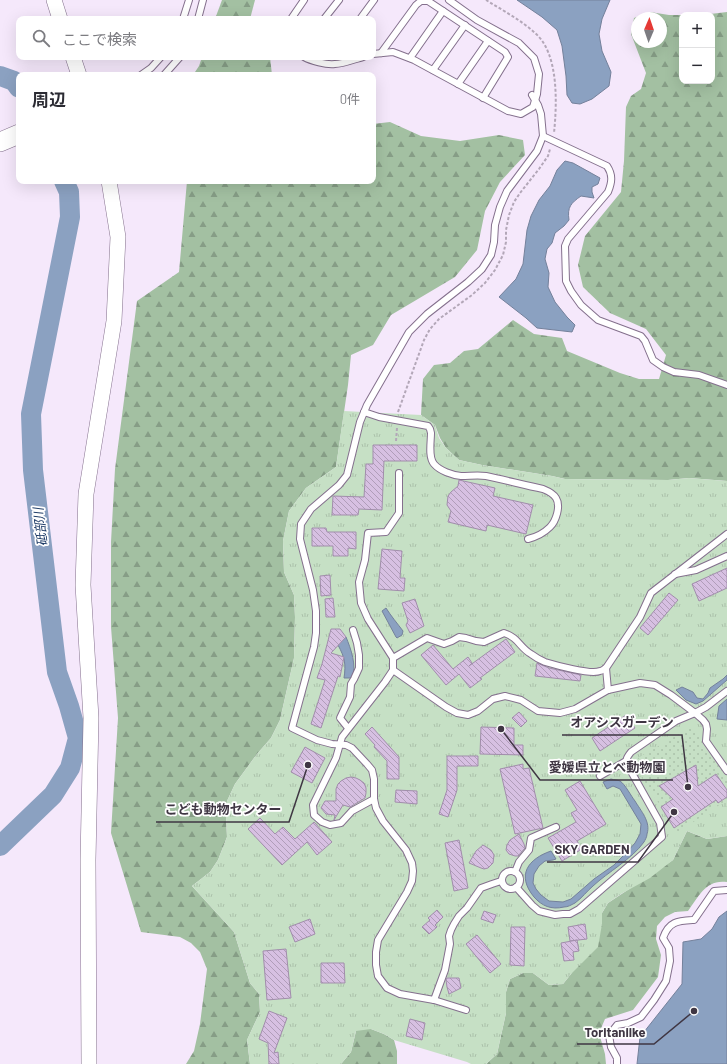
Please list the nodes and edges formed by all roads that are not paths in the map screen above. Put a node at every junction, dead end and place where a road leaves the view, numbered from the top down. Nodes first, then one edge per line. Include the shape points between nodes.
1 (54, 0) edge
2 (189, 0) edge
3 (203, 0) edge
4 (304, 0) edge
5 (339, 0) edge
6 (374, 0) edge
7 (449, 0) edge
8 (443, 11) junction
9 (59, 16) edge
10 (184, 16) edge
11 (199, 16) edge
12 (293, 16) edge
13 (326, 16) edge
14 (362, 16) edge
15 (465, 26) junction
16 (488, 41) junction
17 (381, 53) junction
18 (376, 54) edge
19 (410, 58) junction
20 (74, 60) edge
21 (158, 60) edge
22 (177, 60) edge
23 (312, 60) edge
24 (330, 60) edge
25 (351, 60) edge
26 (327, 63) junction
27 (433, 70) junction
28 (78, 72) edge
29 (145, 72) edge
30 (167, 72) edge
31 (458, 84) junction
32 (532, 95) dead end
33 (483, 98) junction
34 (535, 101) junction
35 (543, 136) junction
36 (109, 184) edge
37 (727, 384) edge
38 (364, 412) junction
39 (399, 473) dead end
40 (727, 534) edge
41 (528, 539) dead end
42 (727, 556) edge
43 (674, 574) junction
44 (353, 630) dead end
45 (393, 658) junction
46 (606, 668) junction
47 (393, 670) junction
48 (608, 690) junction
49 (727, 692) edge
50 (695, 713) junction
51 (348, 728) junction
52 (340, 744) junction
53 (626, 761) junction
54 (727, 771) edge
55 (600, 776) dead end
56 (374, 799) junction
57 (556, 827) dead end
58 (515, 872) junction
59 (501, 882) junction
60 (516, 887) junction
61 (727, 890) edge
62 (434, 1000) junction
63 (466, 1010) dead end
64 (89, 1064) edge
65 (617, 1064) edge

1 - 9 street
2 - 10 lane
3 - 11 lane
4 - 12 lane
5 - 13 lane
6 - 14 lane
7 - 34 lane via 477,20 519,43 534,58 539,74
8 - 15 lane
8 - 17 lane via 428,1 421,1
8 - 19 lane
15 - 16 lane
15 - 27 lane
16 - 31 lane
16 - 33 lane via 505,52 508,58
17 - 18 lane
17 - 19 lane via 393,52
19 - 27 lane
20 - 28 street
21 - 29 lane
22 - 30 lane
23 - 26 lane
24 - 26 lane
25 - 26 lane via 336,64
27 - 31 lane
31 - 33 lane
32 - 34 lane
33 - 34 lane via 508,111 521,114 533,107
34 - 35 lane via 541,114
35 - 37 lane via 607,166 611,173 608,192 568,239 565,246 566,281 574,296 598,320 641,336 653,360 663,368
35 - 38 lane via 537,151 507,191 495,225 491,255 482,269 409,332
36 - 64 street via 118,237 114,322 86,494 82,585 91,718 88,860
38 - 41 lane via 428,426 431,433 431,460 450,473 484,476 551,493 558,505 555,520 544,532
38 - 52 lane via 347,475 311,508 301,524 300,539 316,611 316,633 292,728 317,740
39 - 45 lane via 399,513 386,532 368,533 359,582 361,603 368,619
40 - 43 lane
42 - 43 lane via 696,570
43 - 46 lane via 651,593 640,617
44 - 51 lane via 359,655 359,668 351,684 350,698 340,718
45 - 46 lane via 427,638 444,644 459,637 484,642 504,633 511,635 529,653 543,661 590,671 600,672
45 - 47 lane
46 - 48 lane
47 - 48 lane via 446,707 468,715 478,711 493,699 505,696 521,700 538,711 560,713 576,709
47 - 51 lane
48 - 50 lane via 640,683 655,685
49 - 50 lane
50 - 53 lane via 676,721 631,752
50 - 54 lane via 706,724 706,741
51 - 52 lane
52 - 56 lane via 352,748 372,770
52 - 56 lane via 314,805 314,815 330,825 341,823 352,811
53 - 55 lane
53 - 60 lane via 660,823 662,837 570,914 539,912
56 - 62 lane via 383,821 406,850 413,871 407,892 378,940 378,976 387,988 400,994
57 - 58 lane via 531,838 529,850
58 - 59 lane via 506,872
58 - 60 lane via 520,878
59 - 60 lane via 506,888
59 - 62 lane via 481,888 454,924 449,936 446,970
61 - 65 lane via 714,891 694,920 674,923 666,930 663,938 669,948 670,961 666,981 641,1017 617,1025 609,1036
62 - 63 lane

